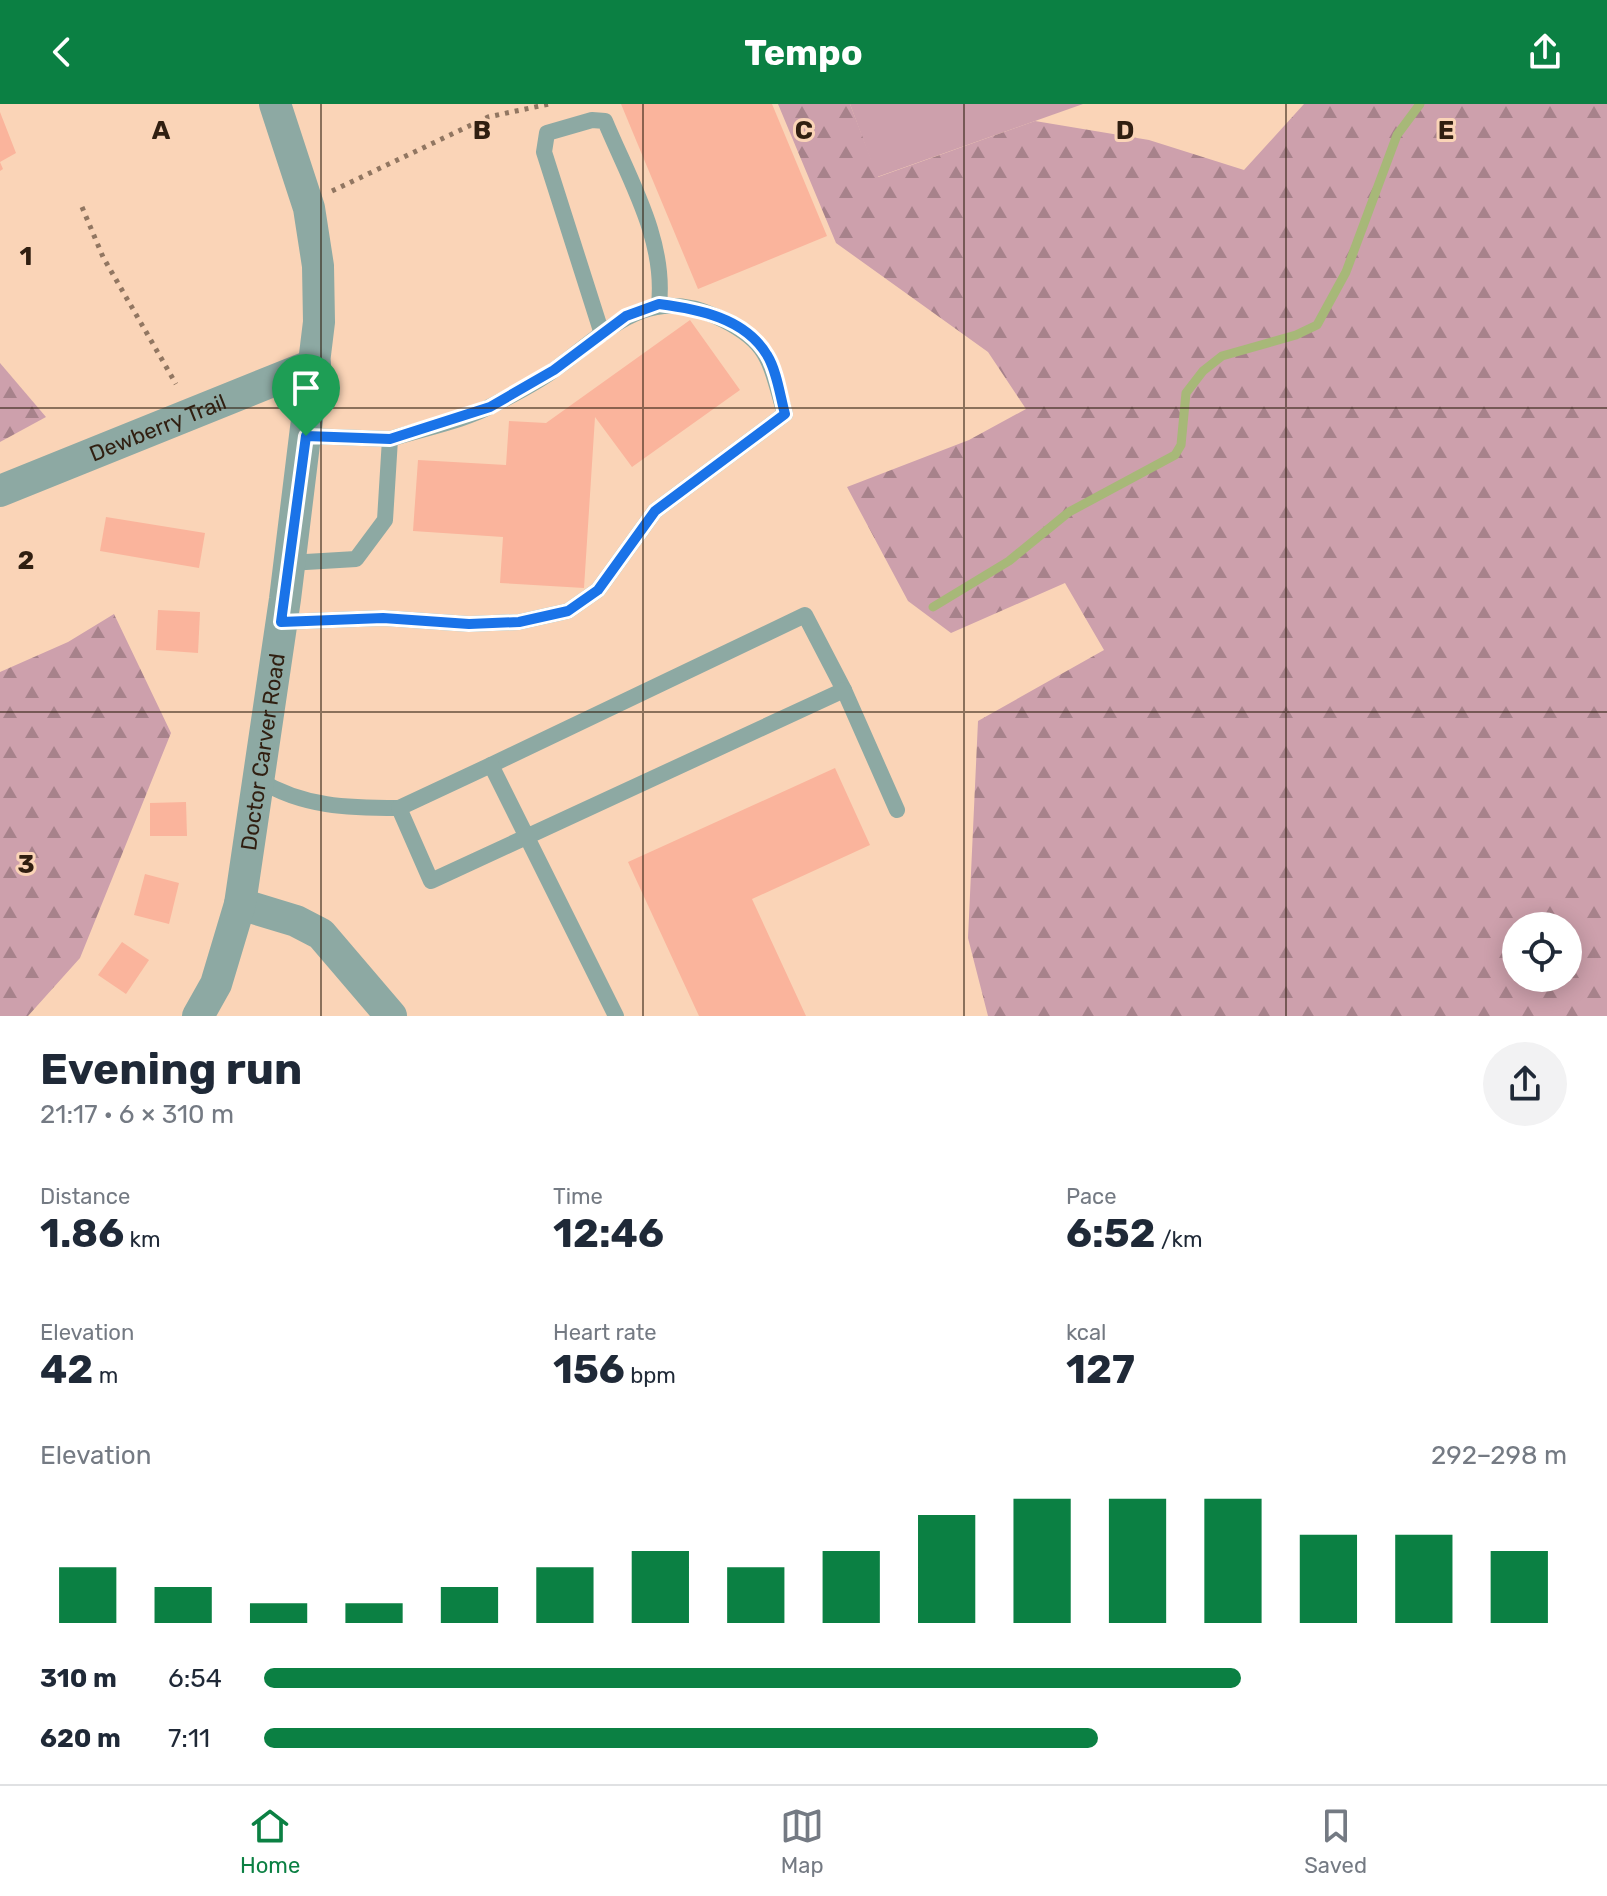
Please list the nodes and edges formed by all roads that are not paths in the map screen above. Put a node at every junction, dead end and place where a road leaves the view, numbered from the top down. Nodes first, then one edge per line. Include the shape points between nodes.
1 (275, 104) edge
2 (659, 304) junction
3 (602, 334) junction
4 (315, 364) junction
5 (306, 436) junction
6 (390, 439) junction
7 (0, 491) edge
8 (289, 563) junction
9 (281, 622) junction
10 (844, 690) junction
11 (491, 765) junction
12 (259, 780) junction
13 (399, 808) junction
14 (897, 810) dead end
15 (524, 835) junction
16 (240, 904) junction
17 (198, 1016) edge
18 (391, 1016) edge
19 (616, 1016) edge

1 - 4 street, Doctor Carver Road via 309,208 318,266
2 - 3 lane via 626,316
2 - 3 lane via 657,247 605,121 547,133 544,152
2 - 9 lane via 700,310 745,330 768,355 785,414 655,511 598,590 568,611 519,622
3 - 6 lane via 490,407
4 - 5 street, Doctor Carver Road
4 - 7 street, Dewberry Trail
5 - 6 lane
5 - 8 street, Doctor Carver Road
6 - 8 lane via 385,520 356,559
8 - 9 street, Doctor Carver Road
9 - 12 street, Doctor Carver Road
10 - 11 lane via 805,615
10 - 14 lane
10 - 15 lane
11 - 13 lane
11 - 15 lane
12 - 13 lane via 283,794 334,807
12 - 16 street, Doctor Carver Road
13 - 15 lane via 431,881
15 - 19 lane
16 - 17 street, Doctor Carver Road via 216,984
16 - 18 street via 321,934

